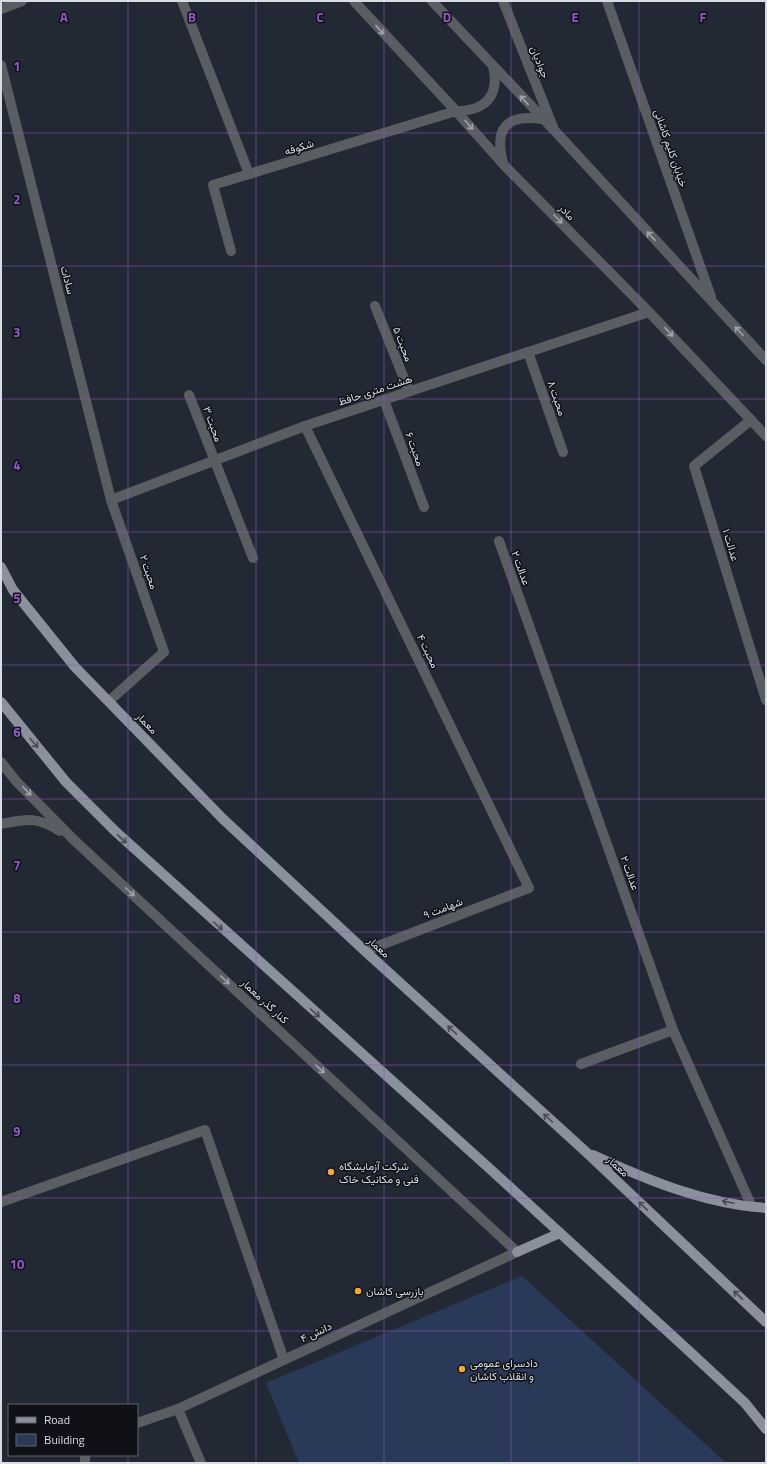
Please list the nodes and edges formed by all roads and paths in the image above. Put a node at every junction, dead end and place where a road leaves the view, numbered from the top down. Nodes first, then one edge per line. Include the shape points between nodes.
1 (22, 1) edge
2 (182, 1) edge
3 (354, 1) edge
4 (432, 1) edge
5 (503, 1) edge
6 (607, 1) edge
7 (1, 9) edge
8 (1, 65) edge
9 (493, 66) junction
10 (456, 111) junction
11 (542, 119) junction
12 (555, 131) junction
13 (504, 165) junction
14 (249, 174) junction
15 (231, 251) dead end
16 (713, 303) junction
17 (375, 306) dead end
18 (649, 312) junction
19 (528, 352) junction
20 (766, 360) edge
21 (408, 392) junction
22 (189, 395) dead end
23 (384, 400) junction
24 (751, 420) junction
25 (305, 426) junction
26 (766, 436) edge
27 (563, 452) dead end
28 (214, 461) junction
29 (111, 500) junction
30 (424, 507) dead end
31 (499, 541) dead end
32 (253, 558) dead end
33 (1, 568) edge
34 (766, 700) edge
35 (108, 701) junction
36 (1, 702) edge
37 (1, 762) edge
38 (1, 824) edge
39 (74, 840) junction
40 (529, 888) joint
41 (365, 951) junction
42 (673, 1030) junction
43 (581, 1064) dead end
44 (585, 1151) junction
45 (1, 1202) edge
46 (752, 1207) junction
47 (766, 1208) edge
48 (560, 1233) junction
49 (517, 1252) junction
50 (766, 1322) edge
51 (284, 1360) junction
52 (178, 1408) junction
53 (138, 1423) edge
54 (766, 1429) edge
55 (201, 1463) edge

1 - 7 street
2 - 14 street
3 -> 10 street, مادر
4 - 9 street
5 - 12 street, جوادیان
6 - 16 street, خیابان کلیم کاشانی
8 - 29 street, سادات
9 - 10 street, شکوفه via 496,80 493,94 484,105 470,111
11 -> 9 street
10 -> 13 street, مادر
10 - 14 street, شکوفه
11 - 12 street
11 - 13 street via 526,117 512,120 502,131 499,146
16 -> 12 street
13 -> 18 street, مادر
14 - 15 street, شکوفه via 213,185
20 -> 16 street
17 - 21 street, محبت ۵
18 - 19 street, هشت متری حافظ
18 -> 24 street, مادر
19 - 21 street, هشت متری حافظ
19 - 27 street, محبت ۸
21 - 23 street, هشت متری حافظ
22 - 28 street, محبت ۳
23 - 25 street, هشت متری حافظ
23 - 30 street, محبت ۶
24 - 26 street, مادر
24 - 34 street, عدالت ۱ via 694,466
25 - 28 street, هشت متری حافظ
25 - 40 street, محبت ۴
28 - 29 street, هشت متری حافظ
28 - 32 street, محبت ۳
29 - 35 street, محبت ۲ via 164,652
31 - 42 street, عدالت ۲
33 - 35 main road, معمار via 13,590 75,667
35 - 41 main road, معمار via 223,819
36 -> 48 main road via 66,782 114,831
37 -> 39 street, کنار گذر معمار via 16,781
38 - 39 street via 24,819 45,822
39 -> 49 street, کنار گذر معمار
40 - 41 street, شهامت ۹
44 -> 41 main road, معمار
42 - 43 street
42 - 46 street, عدالت ۲
46 -> 44 main road via 690,1194 635,1174
50 -> 44 main road, معمار
45 - 51 street via 205,1130
46 - 47 main road
48 - 49 main road
48 - 54 main road via 745,1403
49 - 51 street, دانش ۴
51 - 52 street, دانش ۴
52 - 53 street, دانش ۴
52 - 55 street

